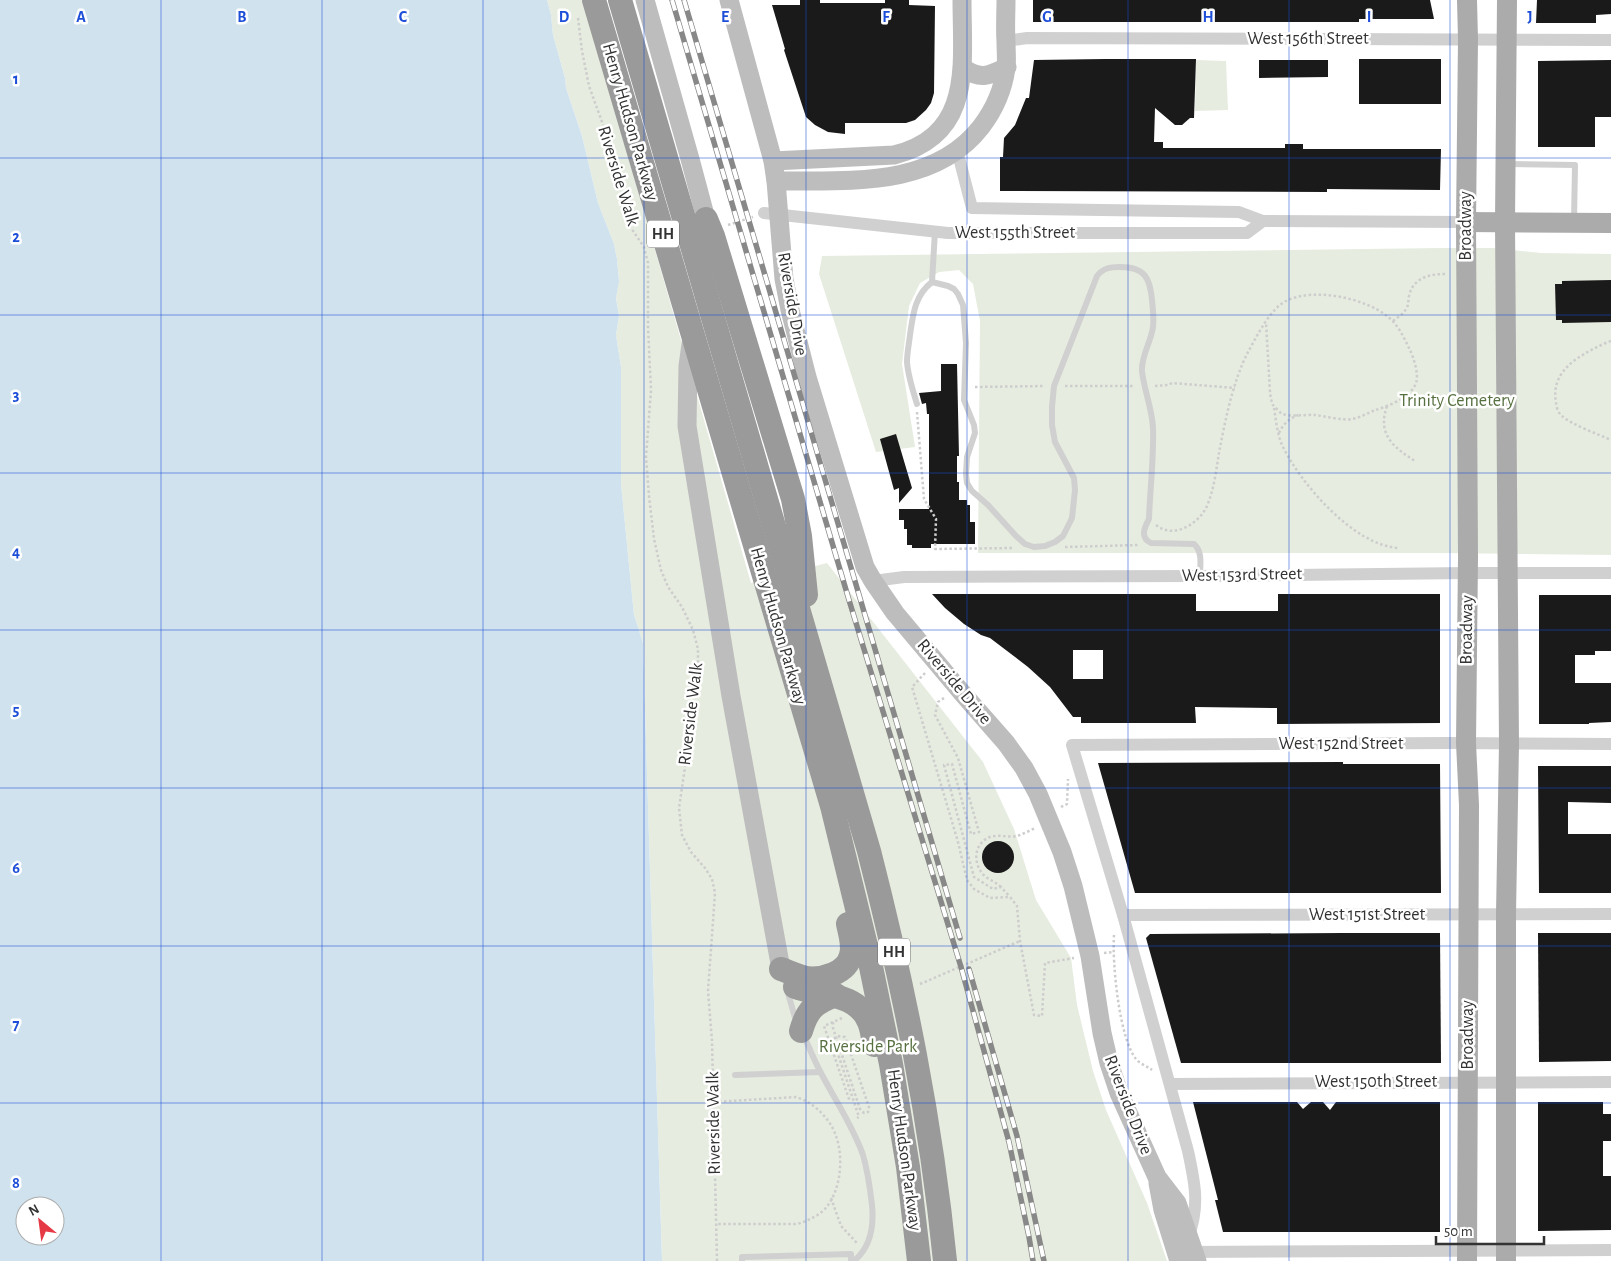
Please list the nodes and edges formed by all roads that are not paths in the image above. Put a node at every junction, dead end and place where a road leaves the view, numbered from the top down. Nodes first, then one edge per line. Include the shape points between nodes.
1 (620, 0) edge
2 (645, 0) edge
3 (729, 0) edge
4 (962, 0) edge
5 (1006, 0) edge
6 (1467, 0) edge
7 (1507, 0) edge
8 (586, 7) edge
9 (1468, 39) junction
10 (1507, 40) junction
11 (1611, 40) edge
12 (1006, 41) junction
13 (1007, 67) junction
14 (962, 68) junction
15 (957, 150) junction
16 (773, 161) junction
17 (1506, 164) junction
18 (776, 181) junction
19 (697, 187) junction
20 (764, 213) road end
21 (1263, 221) junction
22 (1466, 222) junction
23 (712, 223) junction
24 (1505, 223) junction
25 (1574, 223) junction
26 (1611, 223) edge
27 (935, 231) junction
28 (932, 282) junction
29 (916, 404) road end
30 (687, 426) junction
31 (1468, 573) junction
32 (1508, 573) junction
33 (1611, 573) edge
34 (1200, 576) junction
35 (872, 581) junction
36 (811, 649) junction
37 (1466, 743) junction
38 (1509, 744) junction
39 (1611, 744) edge
40 (832, 806) junction
41 (1468, 914) junction
42 (1506, 914) junction
43 (1611, 914) edge
44 (1123, 915) junction
45 (783, 978) junction
46 (836, 996) junction
47 (801, 1031) junction
48 (820, 1072) junction
49 (735, 1075) dead end
50 (1468, 1082) junction
51 (1506, 1082) junction
52 (1611, 1082) edge
53 (1170, 1084) junction
54 (901, 1116) junction
55 (1611, 1250) edge
56 (1187, 1252) edge
57 (1467, 1255) edge
58 (1506, 1256) edge
59 (854, 1258) edge
60 (742, 1259) edge
61 (919, 1261) edge
62 (945, 1261) edge

1 - 36 highway, Henry Hudson Parkway / HH
2 - 19 main road
3 - 16 main road, Riverside Drive
4 - 14 main road
5 - 12 main road
6 - 9 main road, Broadway
7 - 10 main road
8 - 40 highway, Henry Hudson Parkway / HH via 732,468
9 - 10 street, West 156th Street
9 - 12 street, West 156th Street via 1026,38
9 - 22 main road, Broadway
10 - 11 street, West 156th Street
10 - 17 main road
12 - 13 main road
13 - 14 main road via 983,76
13 - 15 main road via 1001,92 988,117
14 - 16 main road via 959,93 944,127 905,153
15 - 18 main road via 933,164 890,177
15 - 21 street, West 155th Street via 972,208 1239,212
16 - 18 main road, Riverside Drive
17 - 24 main road
17 - 25 lane via 1575,165
18 - 35 main road, Riverside Drive via 784,279 790,310 807,377
19 - 23 main road
19 - 30 main road via 697,212 676,365 679,404
20 - 27 street, West 155th Street
21 - 22 street, West 155th Street
21 - 27 street, West 155th Street via 1247,233
22 - 24 main road, West 155th Street
22 - 31 main road, Broadway
23 - 30 main road via 688,366
23 - 36 highway via 718,254 793,499 801,544
24 - 25 main road, West 155th Street
24 - 32 main road
25 - 26 main road, West 155th Street
27 - 28 lane
28 - 29 lane via 914,307 909,341 907,362
28 - 34 lane via 954,289 963,305 966,343 964,400 975,433 967,457 967,483 1016,536 1034,547 1045,546 1063,536 1072,518 1074,478 1055,442 1052,425 1054,386 1097,276 1106,268 1124,267 1146,276 1151,287 1154,315 1142,371 1152,427 1149,519 1143,534 1148,542 1194,544 1200,555
30 - 45 main road via 731,696
31 - 32 street, West 153rd Street
31 - 34 street, West 153rd Street
31 - 37 main road, Broadway
32 - 33 street, West 153rd Street
32 - 38 main road
34 - 35 street, West 153rd Street via 904,577
35 - 56 main road, Riverside Drive via 911,632 931,672 1006,743 1024,768 1048,818 1062,852 1082,920 1109,1063 1157,1177 1163,1210
36 - 62 highway, Henry Hudson Parkway / HH via 869,851 902,986 927,1117
37 - 38 street, West 152nd Street
37 - 41 main road, Broadway
37 - 44 street, West 152nd Street via 1072,745
38 - 39 street, West 152nd Street
38 - 42 main road
40 - 45 highway via 838,882 852,954 842,969 824,978
40 - 54 highway, Henry Hudson Parkway / HH via 882,1013
41 - 42 street, West 151st Street
41 - 44 street, West 151st Street
41 - 50 main road, Broadway
42 - 43 street, West 151st Street
42 - 51 main road
44 - 53 street
45 - 46 highway via 797,988
45 - 47 lane
46 - 47 highway via 823,1000 809,1011
46 - 54 highway via 853,1003 868,1020 878,1064
47 - 48 lane
48 - 49 lane
48 - 59 lane via 863,1155 869,1181 873,1215 870,1237
50 - 51 street, West 150th Street
50 - 53 street, West 150th Street
50 - 57 main road, Broadway
51 - 52 street, West 150th Street
51 - 58 main road
53 - 56 street via 1188,1151 1195,1193 1195,1218
54 - 61 highway, Henry Hudson Parkway / HH
55 - 58 street
56 - 57 street
57 - 58 street
59 - 60 lane

